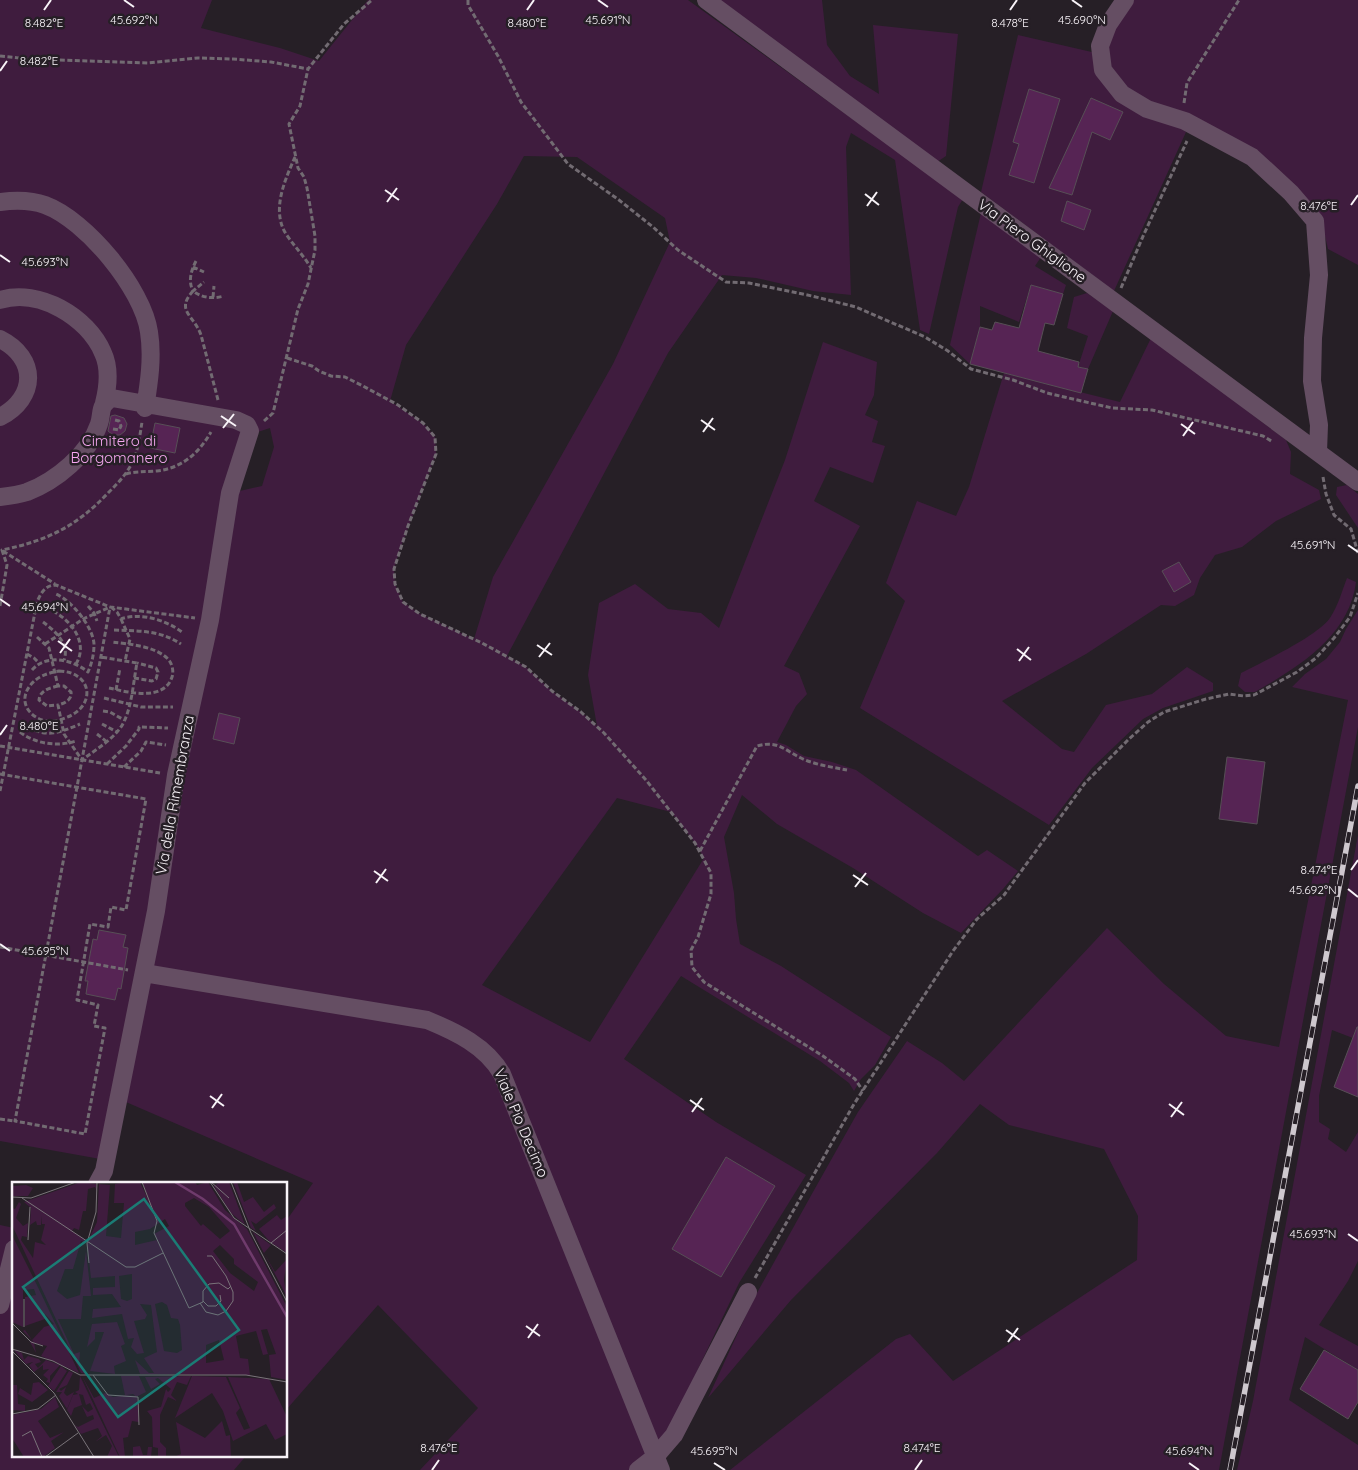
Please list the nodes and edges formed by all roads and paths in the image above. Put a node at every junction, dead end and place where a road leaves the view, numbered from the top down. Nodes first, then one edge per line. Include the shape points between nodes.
1 (372, 0) edge
2 (468, 0) edge
3 (706, 0) edge
4 (1125, 0) edge
5 (1239, 0) edge
6 (0, 56) edge
7 (308, 69) junction
8 (1185, 121) junction
9 (295, 156) junction
10 (0, 202) edge
11 (196, 261) dead end
12 (193, 267) junction
13 (312, 269) junction
14 (204, 272) dead end
15 (204, 282) dead end
16 (214, 286) dead end
17 (192, 291) junction
18 (224, 296) dead end
19 (213, 297) junction
20 (0, 300) edge
21 (1116, 302) junction
22 (0, 339) edge
23 (287, 358) junction
24 (104, 403) junction
25 (145, 406) junction
26 (0, 417) edge
27 (224, 417) junction
28 (249, 435) junction
29 (1277, 444) dead end
30 (1318, 452) junction
31 (125, 474) junction
32 (1358, 482) edge
33 (0, 497) edge
34 (1, 550) edge
35 (1358, 553) edge
36 (4, 580) junction
37 (0, 585) edge
38 (56, 585) junction
39 (1358, 593) edge
40 (56, 594) dead end
41 (0, 606) edge
42 (88, 606) dead end
43 (110, 607) junction
44 (46, 608) dead end
45 (94, 613) junction
46 (83, 618) junction
47 (120, 619) junction
48 (210, 620) junction
49 (97, 621) dead end
50 (43, 622) dead end
51 (71, 626) junction
52 (114, 630) dead end
53 (127, 630) junction
54 (182, 632) dead end
55 (58, 635) junction
56 (37, 637) dead end
57 (112, 642) dead end
58 (45, 644) junction
59 (181, 644) dead end
60 (129, 645) junction
61 (27, 654) junction
62 (101, 657) junction
63 (64, 660) junction
64 (53, 661) junction
65 (125, 661) junction
66 (92, 662) junction
67 (137, 663) junction
68 (40, 664) junction
69 (76, 664) junction
70 (100, 665) junction
71 (120, 668) dead end
72 (32, 670) dead end
73 (55, 672) junction
74 (134, 678) junction
75 (58, 686) junction
76 (109, 688) dead end
77 (116, 690) junction
78 (131, 693) junction
79 (104, 698) dead end
80 (58, 705) junction
81 (129, 705) junction
82 (173, 707) dead end
83 (103, 711) dead end
84 (61, 720) junction
85 (124, 720) junction
86 (22, 722) dead end
87 (80, 724) dead end
88 (102, 724) dead end
89 (168, 728) dead end
90 (63, 730) junction
91 (20, 732) dead end
92 (116, 732) junction
93 (97, 734) dead end
94 (76, 740) dead end
95 (107, 742) junction
96 (69, 743) junction
97 (166, 745) dead end
98 (0, 746) edge
99 (9, 747) junction
100 (82, 760) junction
101 (106, 764) junction
102 (124, 767) junction
103 (847, 770) dead end
104 (2, 774) edge
105 (176, 775) junction
106 (77, 787) junction
107 (0, 791) edge
108 (700, 851) junction
109 (0, 947) edge
110 (45, 955) junction
111 (84, 962) junction
112 (144, 973) junction
113 (863, 1091) junction
114 (0, 1119) edge
115 (15, 1121) junction
116 (98, 1182) edge
117 (12, 1258) edge
118 (748, 1292) joint
119 (0, 1305) edge
120 (658, 1463) edge
121 (638, 1470) edge

1 - 7 path via 344,24
2 - 29 path via 521,102 568,164 619,200 678,250 726,282 749,283 856,307 925,337 971,369 1047,393 1112,408 1152,410 1263,436
3 - 21 street, Via Piero Ghiglione
4 - 8 street via 1108,25 1100,46 1104,70 1122,94 1147,109
5 - 8 path via 1187,83
6 - 7 path via 148,63 198,58 233,59
7 - 9 path via 300,106 289,124
8 - 21 path via 1189,129 1188,140
8 - 30 street via 1252,157 1291,193 1315,221 1319,275 1312,381 1319,425
9 - 13 path via 307,188 315,236
9 - 13 path via 283,185 279,214 286,233
10 - 25 street via 30,201 46,205 72,220 115,263 131,287 149,330 151,355
11 - 12 path
12 - 14 path
12 - 17 path
13 - 23 path via 298,309
15 - 17 path
16 - 19 path
17 - 19 path
17 - 27 path via 184,304 198,327
18 - 19 path
20 - 24 street via 22,297 39,300 58,307 88,329 104,353 108,380
21 - 30 street, Via Piero Ghiglione
22 - 26 street via 21,355 27,366 28,379 20,402
23 - 28 path via 273,413
23 - 108 path via 324,373 345,377 398,405 423,423 435,438 436,454 394,569 395,584 402,602 526,667 581,712 620,749
24 - 25 street via 112,398
24 - 33 street via 95,433 70,466 27,492
25 - 27 street
25 - 31 path via 133,462
27 - 28 street via 247,425
27 - 31 path via 204,446 183,463 159,471
28 - 48 street, Via della Rimembranza via 230,493
30 - 32 street, Via Piero Ghiglione
30 - 35 path via 1328,501 1334,515 1351,529
31 - 34 path via 83,517 66,529 33,543
34 - 36 path via 7,565
34 - 38 path
36 - 37 path
36 - 41 path
38 - 43 path
38 - 61 path via 47,587 39,598
39 - 113 path via 1350,616 1334,638 1316,658 1297,672 1254,695 1229,694 1164,712 1129,739 1085,783 1004,895 977,920 953,951
40 - 46 path via 72,604
42 - 45 path
43 - 45 path
43 - 47 path
43 - 48 path
43 - 62 path
44 - 51 path
45 - 46 path
45 - 49 path
46 - 51 path
46 - 66 path via 94,644
47 - 53 path
47 - 54 path via 129,616 154,619
48 - 105 street, Via della Rimembranza
50 - 55 path
51 - 55 path
51 - 69 path via 80,647
52 - 53 path
53 - 59 path via 166,635
53 - 60 path
55 - 58 path
55 - 63 path via 64,646
56 - 58 path
57 - 60 path
58 - 64 path
60 - 65 path
60 - 78 path via 147,648 168,658 173,671 166,687 143,694
61 - 68 path
61 - 99 path
62 - 65 path
62 - 70 path
63 - 64 path
63 - 69 path
64 - 68 path
64 - 73 path
65 - 67 path
66 - 69 path via 88,672
66 - 70 path
67 - 74 path
67 - 74 path via 150,665 158,672 152,681
68 - 72 path
70 - 100 path
71 - 77 path
73 - 75 path
73 - 84 path via 76,675 86,688 82,708
73 - 84 path via 39,677 31,685 24,704 40,719
74 - 78 path
75 - 80 path via 68,688 71,696 66,703
75 - 80 path via 42,693 39,700 47,706
76 - 77 path
77 - 78 path
78 - 81 path
79 - 81 path
80 - 84 path
81 - 82 path
81 - 85 path
83 - 85 path
84 - 90 path
85 - 92 path
86 - 90 path via 45,734
87 - 90 path
88 - 92 path
89 - 101 path via 139,726 126,746
90 - 96 path
91 - 96 path via 43,742
92 - 95 path
93 - 95 path
94 - 96 path
95 - 100 path
96 - 100 path
97 - 102 path via 146,742
98 - 99 path
99 - 100 path
99 - 104 path
100 - 101 path
100 - 106 path
101 - 102 path
102 - 105 path
103 - 108 path via 801,758 768,743 757,746
104 - 106 path
104 - 107 path
105 - 112 street, Via della Rimembranza
106 - 110 path
106 - 111 path via 146,799 126,910 111,907 108,927 90,924
108 - 113 path via 711,873 711,894 691,950 692,967 704,982 831,1061 855,1079
109 - 110 path
110 - 111 path
110 - 115 path
111 - 112 path
111 - 115 path via 77,1000 98,1005 94,1026 105,1028 85,1134
112 - 116 street, Via della Rimembranza via 104,1171
112 - 120 street, Viale Pio Decimo via 427,1020 466,1038 495,1062
113 - 118 path
114 - 115 path
117 - 119 street
118 - 120 street
120 - 121 street

